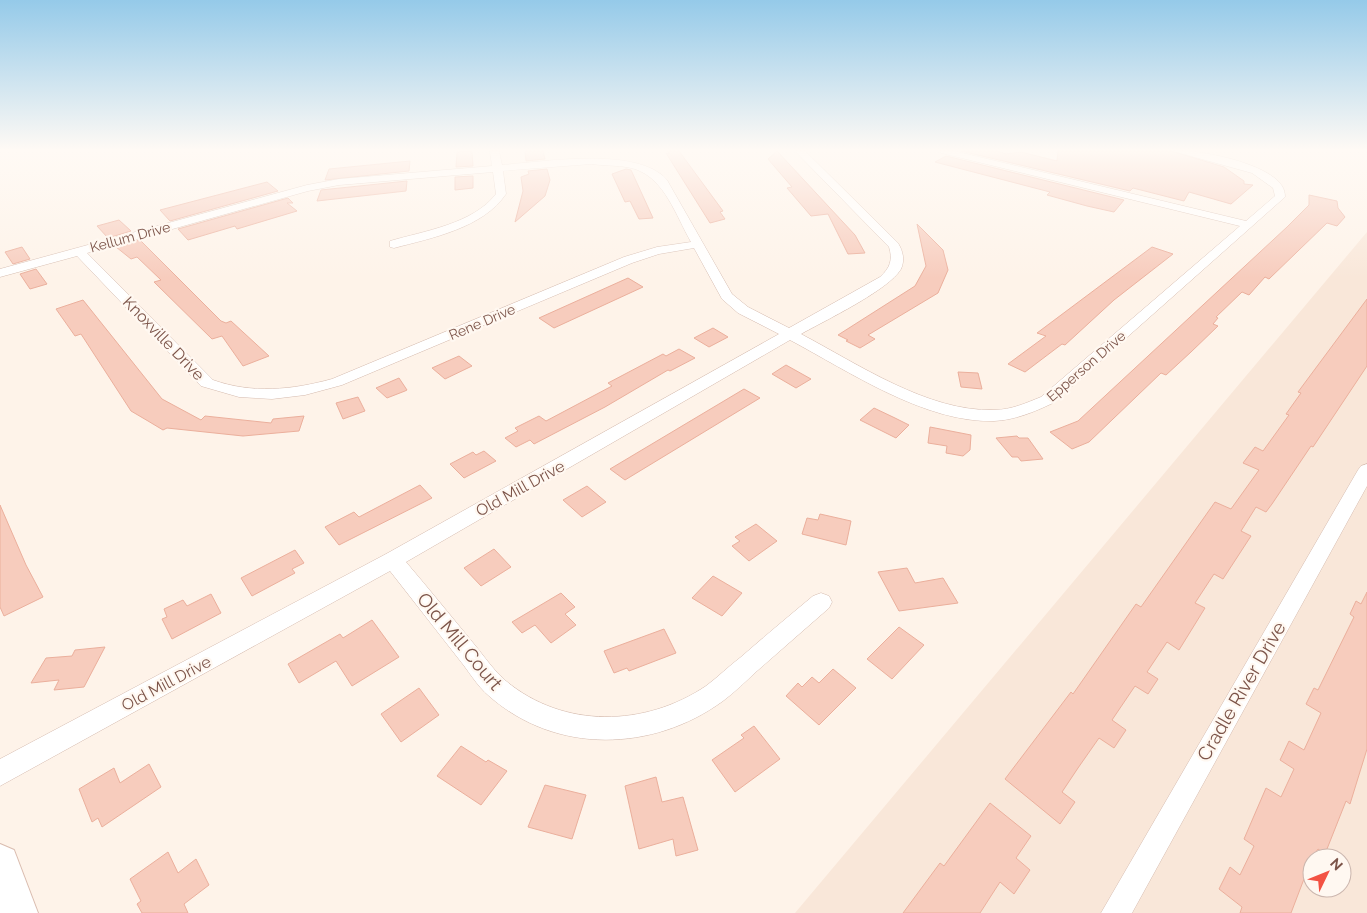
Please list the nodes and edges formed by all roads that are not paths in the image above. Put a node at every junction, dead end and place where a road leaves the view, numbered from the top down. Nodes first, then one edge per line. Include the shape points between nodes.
1 (291, 194) edge
2 (501, 194) edge
3 (670, 194) edge
4 (843, 194) edge
5 (1120, 194) edge
6 (1280, 194) edge
7 (1249, 225) junction
8 (394, 244) dead end
9 (698, 244) junction
10 (80, 251) junction
11 (0, 273) edge
12 (791, 335) junction
13 (266, 394) joint
14 (1367, 470) edge
15 (393, 560) junction
16 (821, 602) dead end
17 (0, 773) edge
18 (0, 864) edge
19 (17, 913) edge
20 (1116, 913) edge

1 - 10 street, Kellum Drive
2 - 8 street via 491,207 468,219
3 - 9 street, Kellum Drive
4 - 12 street, Old Mill Drive via 896,248 898,259 893,273
5 - 7 street
6 - 7 street, Epperson Drive via 1279,199
7 - 12 street, Epperson Drive via 1051,396 1038,405 1019,411 973,414 931,406
9 - 12 street, Epperson Drive via 731,300
9 - 13 street, Rene Drive via 628,260 341,381 302,391
10 - 11 street, Kellum Drive
10 - 13 street, Knoxville Drive via 207,383 236,392
12 - 15 street, Old Mill Drive
14 - 20 street, Cradle River Drive
15 - 16 street, Old Mill Court via 496,688 541,718 586,729 647,725 699,704
15 - 17 street, Old Mill Drive
18 - 19 street

